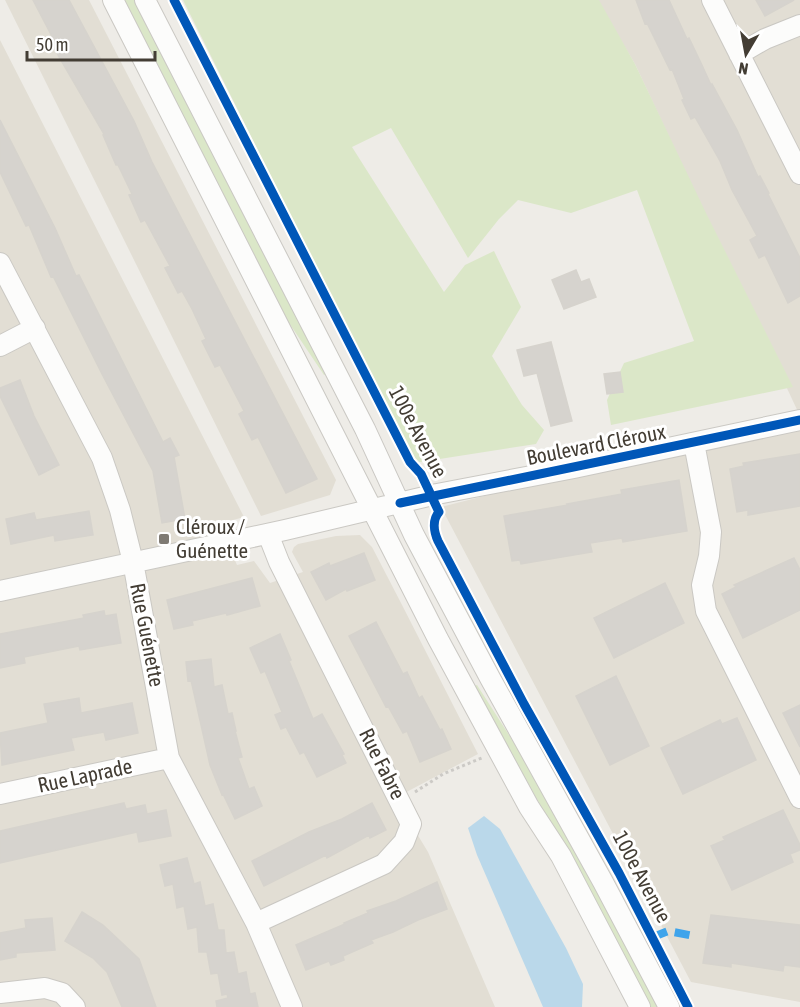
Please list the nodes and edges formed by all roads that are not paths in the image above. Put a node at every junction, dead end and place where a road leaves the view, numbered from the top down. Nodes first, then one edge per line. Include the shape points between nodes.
1 (113, 0) edge
2 (145, 0) edge
3 (712, 0) edge
4 (800, 25) edge
5 (739, 54) junction
6 (800, 174) edge
7 (0, 262) edge
8 (35, 328) junction
9 (0, 346) edge
10 (800, 420) edge
11 (693, 443) junction
12 (400, 503) junction
13 (371, 509) junction
14 (268, 534) junction
15 (133, 562) junction
16 (0, 591) edge
17 (169, 758) junction
18 (0, 794) edge
19 (800, 798) edge
20 (256, 923) junction
21 (0, 993) edge
22 (75, 1007) edge
23 (292, 1007) edge
24 (640, 1007) edge
25 (669, 1007) edge

1 - 13 street
2 - 12 street, 100e Avenue
3 - 5 street
4 - 5 street
5 - 6 street
7 - 8 street, Rue Guénette
8 - 9 street
8 - 15 street, Rue Guénette via 102,458
10 - 11 street, Boulevard Cléroux
11 - 12 street, Boulevard Cléroux
11 - 19 street via 711,532 702,585 706,611
12 - 13 street, Boulevard Cléroux
12 - 25 street, 100e Avenue via 462,626
13 - 14 street, Boulevard Cléroux
13 - 24 street via 454,669 561,856
14 - 15 street, Boulevard Cléroux
14 - 20 street, Rue Fabre via 411,824 404,842 384,864
15 - 16 street, Boulevard Cléroux
15 - 17 street, Rue Guénette
17 - 18 street, Rue Laprade
17 - 20 street, Rue Guénette
20 - 23 street, Rue Guénette
21 - 22 street via 45,987 62,993

